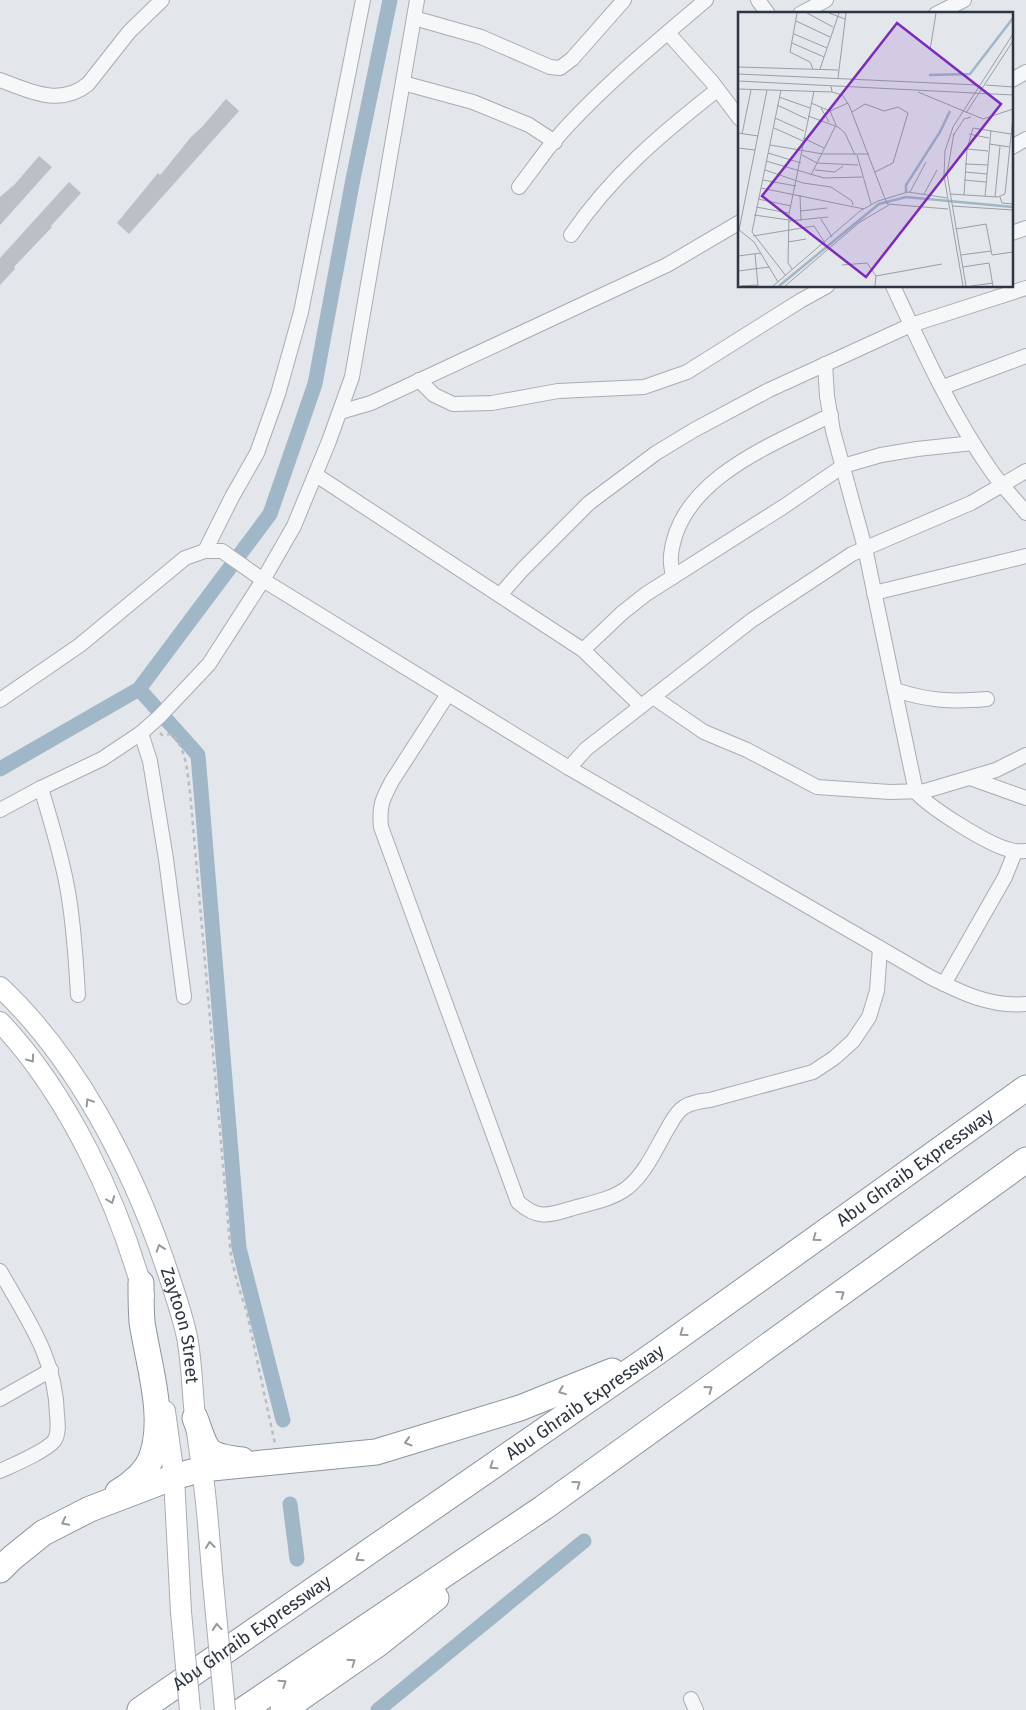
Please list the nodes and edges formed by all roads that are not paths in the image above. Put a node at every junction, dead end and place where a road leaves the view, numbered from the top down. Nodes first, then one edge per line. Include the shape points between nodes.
1 (162, 0) edge
2 (363, 0) edge
3 (417, 0) edge
4 (624, 0) edge
5 (706, 0) edge
6 (758, 0) edge
7 (826, 0) edge
8 (964, 0) edge
9 (767, 12) edge
10 (804, 12) edge
11 (940, 12) edge
12 (414, 18) junction
13 (668, 33) junction
14 (1026, 72) edge
15 (1014, 79) edge
16 (0, 80) edge
17 (403, 83) junction
18 (718, 90) junction
19 (738, 116) edge
20 (1026, 139) edge
21 (555, 142) junction
22 (1014, 146) edge
23 (519, 187) dead end
24 (738, 223) edge
25 (1026, 228) edge
26 (1014, 232) edge
27 (571, 235) dead end
28 (823, 288) edge
29 (894, 288) edge
30 (1026, 288) edge
31 (911, 325) junction
32 (1026, 356) edge
33 (825, 364) junction
34 (419, 380) junction
35 (942, 387) junction
36 (340, 412) junction
37 (830, 415) junction
38 (973, 443) junction
39 (843, 466) junction
40 (1026, 471) edge
41 (316, 475) junction
42 (1002, 484) junction
43 (1026, 513) edge
44 (865, 548) junction
45 (205, 551) junction
46 (1026, 556) edge
47 (673, 577) junction
48 (263, 580) junction
49 (874, 593) junction
50 (500, 595) junction
51 (582, 650) junction
52 (895, 690) junction
53 (448, 694) junction
54 (653, 697) junction
55 (987, 699) dead end
56 (0, 700) edge
57 (641, 706) junction
58 (150, 725) junction
59 (1026, 755) edge
60 (569, 768) junction
61 (970, 778) junction
62 (41, 788) junction
63 (916, 792) junction
64 (1026, 798) edge
65 (0, 810) edge
66 (1020, 851) edge
67 (880, 948) junction
68 (944, 984) junction
69 (0, 987) edge
70 (78, 995) dead end
71 (184, 997) dead end
72 (1026, 1004) edge
73 (0, 1022) edge
74 (1026, 1088) edge
75 (1026, 1160) edge
76 (0, 1271) edge
77 (141, 1283) junction
78 (656, 1353) junction
79 (52, 1370) junction
80 (0, 1399) edge
81 (195, 1418) junction
82 (271, 1462) junction
83 (202, 1470) junction
84 (0, 1471) edge
85 (174, 1477) junction
86 (543, 1508) junction
87 (90, 1509) junction
88 (0, 1570) edge
89 (140, 1710) edge
90 (190, 1710) edge
91 (225, 1710) edge
92 (243, 1710) edge
93 (283, 1710) edge

1 - 16 street via 140,20 80,90 51,96
2 - 45 street via 301,312 278,394 258,452
3 - 12 street
4 - 12 street via 572,59 556,68 481,37
5 - 13 street
6 - 9 street
7 - 10 street
8 - 11 street
12 - 17 street
13 - 18 street
13 - 21 street
14 - 15 street
17 - 21 street via 473,102 528,125
17 - 36 street via 352,377
18 - 19 street
18 - 27 street via 629,164
20 - 22 street
21 - 23 street
24 - 34 street via 667,265
25 - 26 street
28 - 34 street via 687,372 644,387 558,391 492,402 453,404 434,395
29 - 31 street
30 - 31 street
31 - 33 street
31 - 35 street
32 - 35 street
33 - 37 street
33 - 50 street via 732,409 656,453 589,503
34 - 36 street via 370,403
35 - 38 street
36 - 41 street
37 - 39 street
37 - 47 street via 744,460 692,502 684,514 671,555
38 - 39 street via 881,455
38 - 42 street
39 - 44 street
39 - 47 street
40 - 42 street
41 - 48 street via 294,526
41 - 50 street
42 - 43 street
42 - 44 street via 971,504
44 - 49 street
44 - 54 street via 752,620
45 - 48 street via 222,552
45 - 56 street via 185,558 80,645
46 - 49 street
47 - 51 street via 622,613
48 - 53 street
48 - 58 street via 209,664
49 - 52 street
50 - 51 street
51 - 57 street
52 - 55 street via 955,702
52 - 63 street
53 - 60 street
53 - 67 street via 384,795 379,809 381,828 518,1202 528,1212 540,1215 557,1213 616,1196 641,1174 683,1107 813,1072 834,1058 853,1041 869,1017 877,991
54 - 57 street
54 - 63 street via 704,732 747,750 817,787
57 - 60 street via 586,749
58 - 62 street via 102,759
58 - 71 street via 150,761
59 - 61 street
60 - 67 street
61 - 63 street
61 - 64 street
62 - 65 street
62 - 70 street via 68,891
63 - 66 street via 925,802 992,842
66 - 68 street
67 - 68 street
68 - 72 street via 971,997 994,1003
81 -> 69 main road, Zaytoon Street via 187,1338 172,1285 136,1187 92,1105 58,1054
73 -> 77 main road, Zaytoon Street via 42,1074 74,1124 109,1195
74 -> 78 highway, Abu Ghraib Expressway
86 -> 75 highway
76 - 79 street
77 - 85 main road, Zaytoon Street via 156,1337
77 - 87 highway via 142,1320 156,1406 157,1436 152,1458 141,1474
78 -> 82 highway via 520,1408 376,1452
78 -> 89 highway, Abu Ghraib Expressway
79 - 80 street
79 - 84 street via 58,1431 54,1441
81 - 82 highway via 212,1453 220,1457
81 - 83 main road, Zaytoon Street
82 - 83 highway
83 - 85 highway
91 -> 83 main road, Zaytoon Street, bridge
85 - 87 highway
85 - 90 main road, Zaytoon Street, bridge
92 -> 86 highway
93 -> 86 highway via 378,1644
87 -> 88 highway via 43,1533

